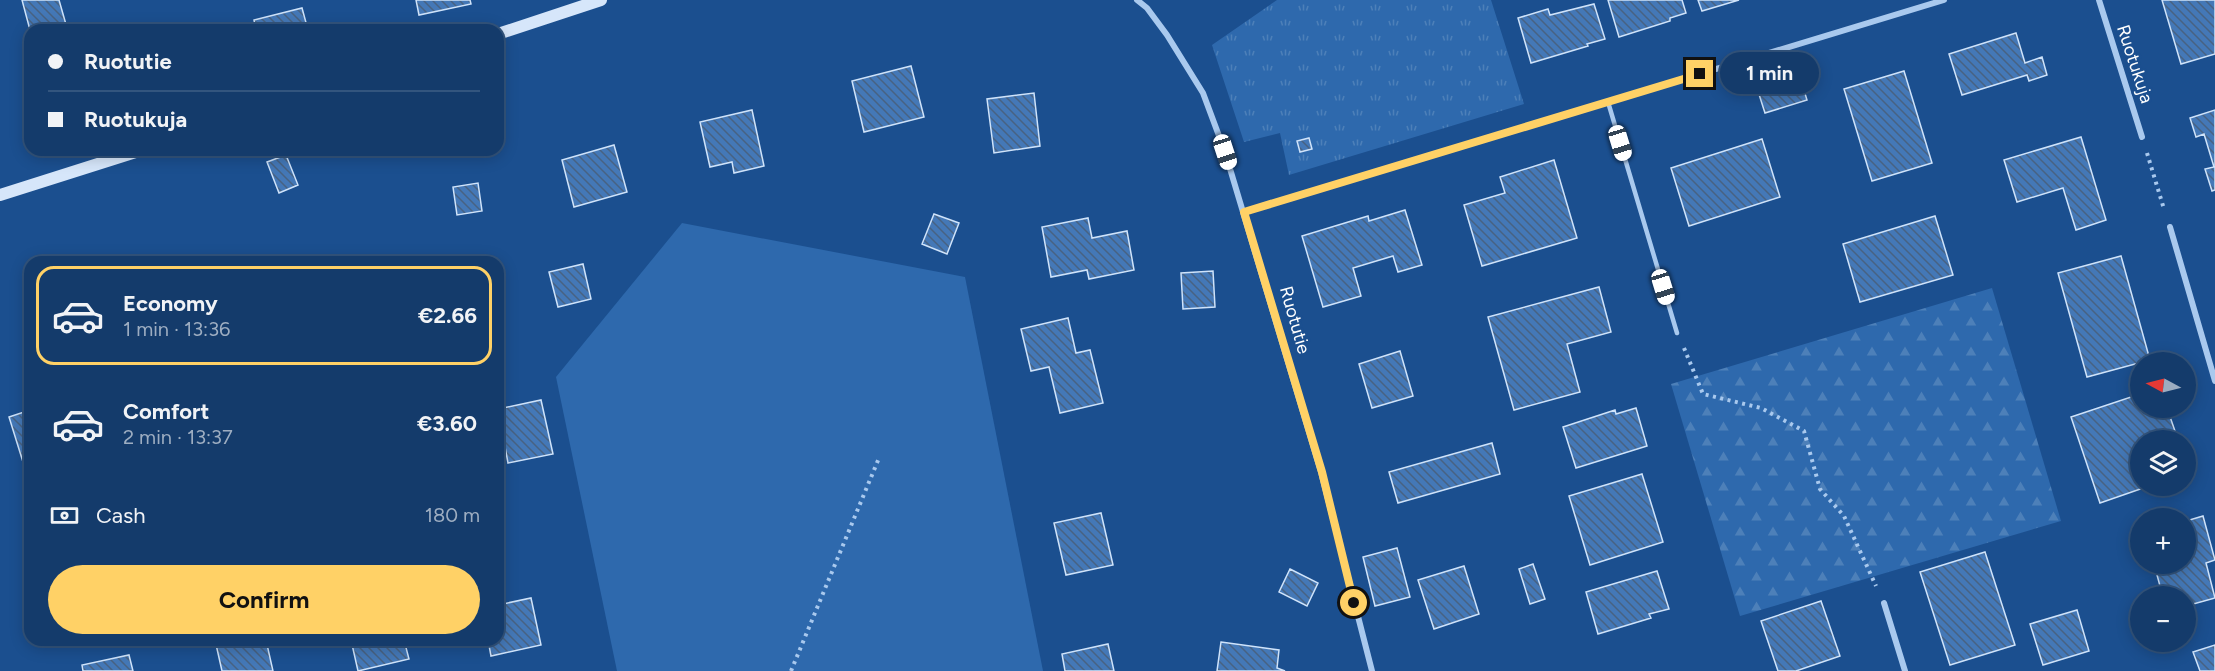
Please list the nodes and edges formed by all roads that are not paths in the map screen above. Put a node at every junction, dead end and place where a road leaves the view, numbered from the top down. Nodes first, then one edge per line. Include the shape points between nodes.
1 (601, 0) edge
2 (1137, 0) edge
3 (1944, 0) edge
4 (2099, 0) edge
5 (504, 32) edge
6 (1608, 102) junction
7 (2142, 137) road end
8 (123, 156) edge
9 (0, 195) edge
10 (1244, 212) junction
11 (2170, 227) road end
12 (1677, 333) road end
13 (2215, 381) edge
14 (1884, 603) road end
15 (1372, 671) edge
16 (1905, 671) edge

1 - 5 street
2 - 10 street, Ruotutie via 1167,35 1203,93
3 - 6 street
4 - 7 street, Ruotukuja
6 - 10 street
6 - 12 lane
8 - 9 street
10 - 15 street, Ruotutie via 1322,472
11 - 13 street
14 - 16 street

